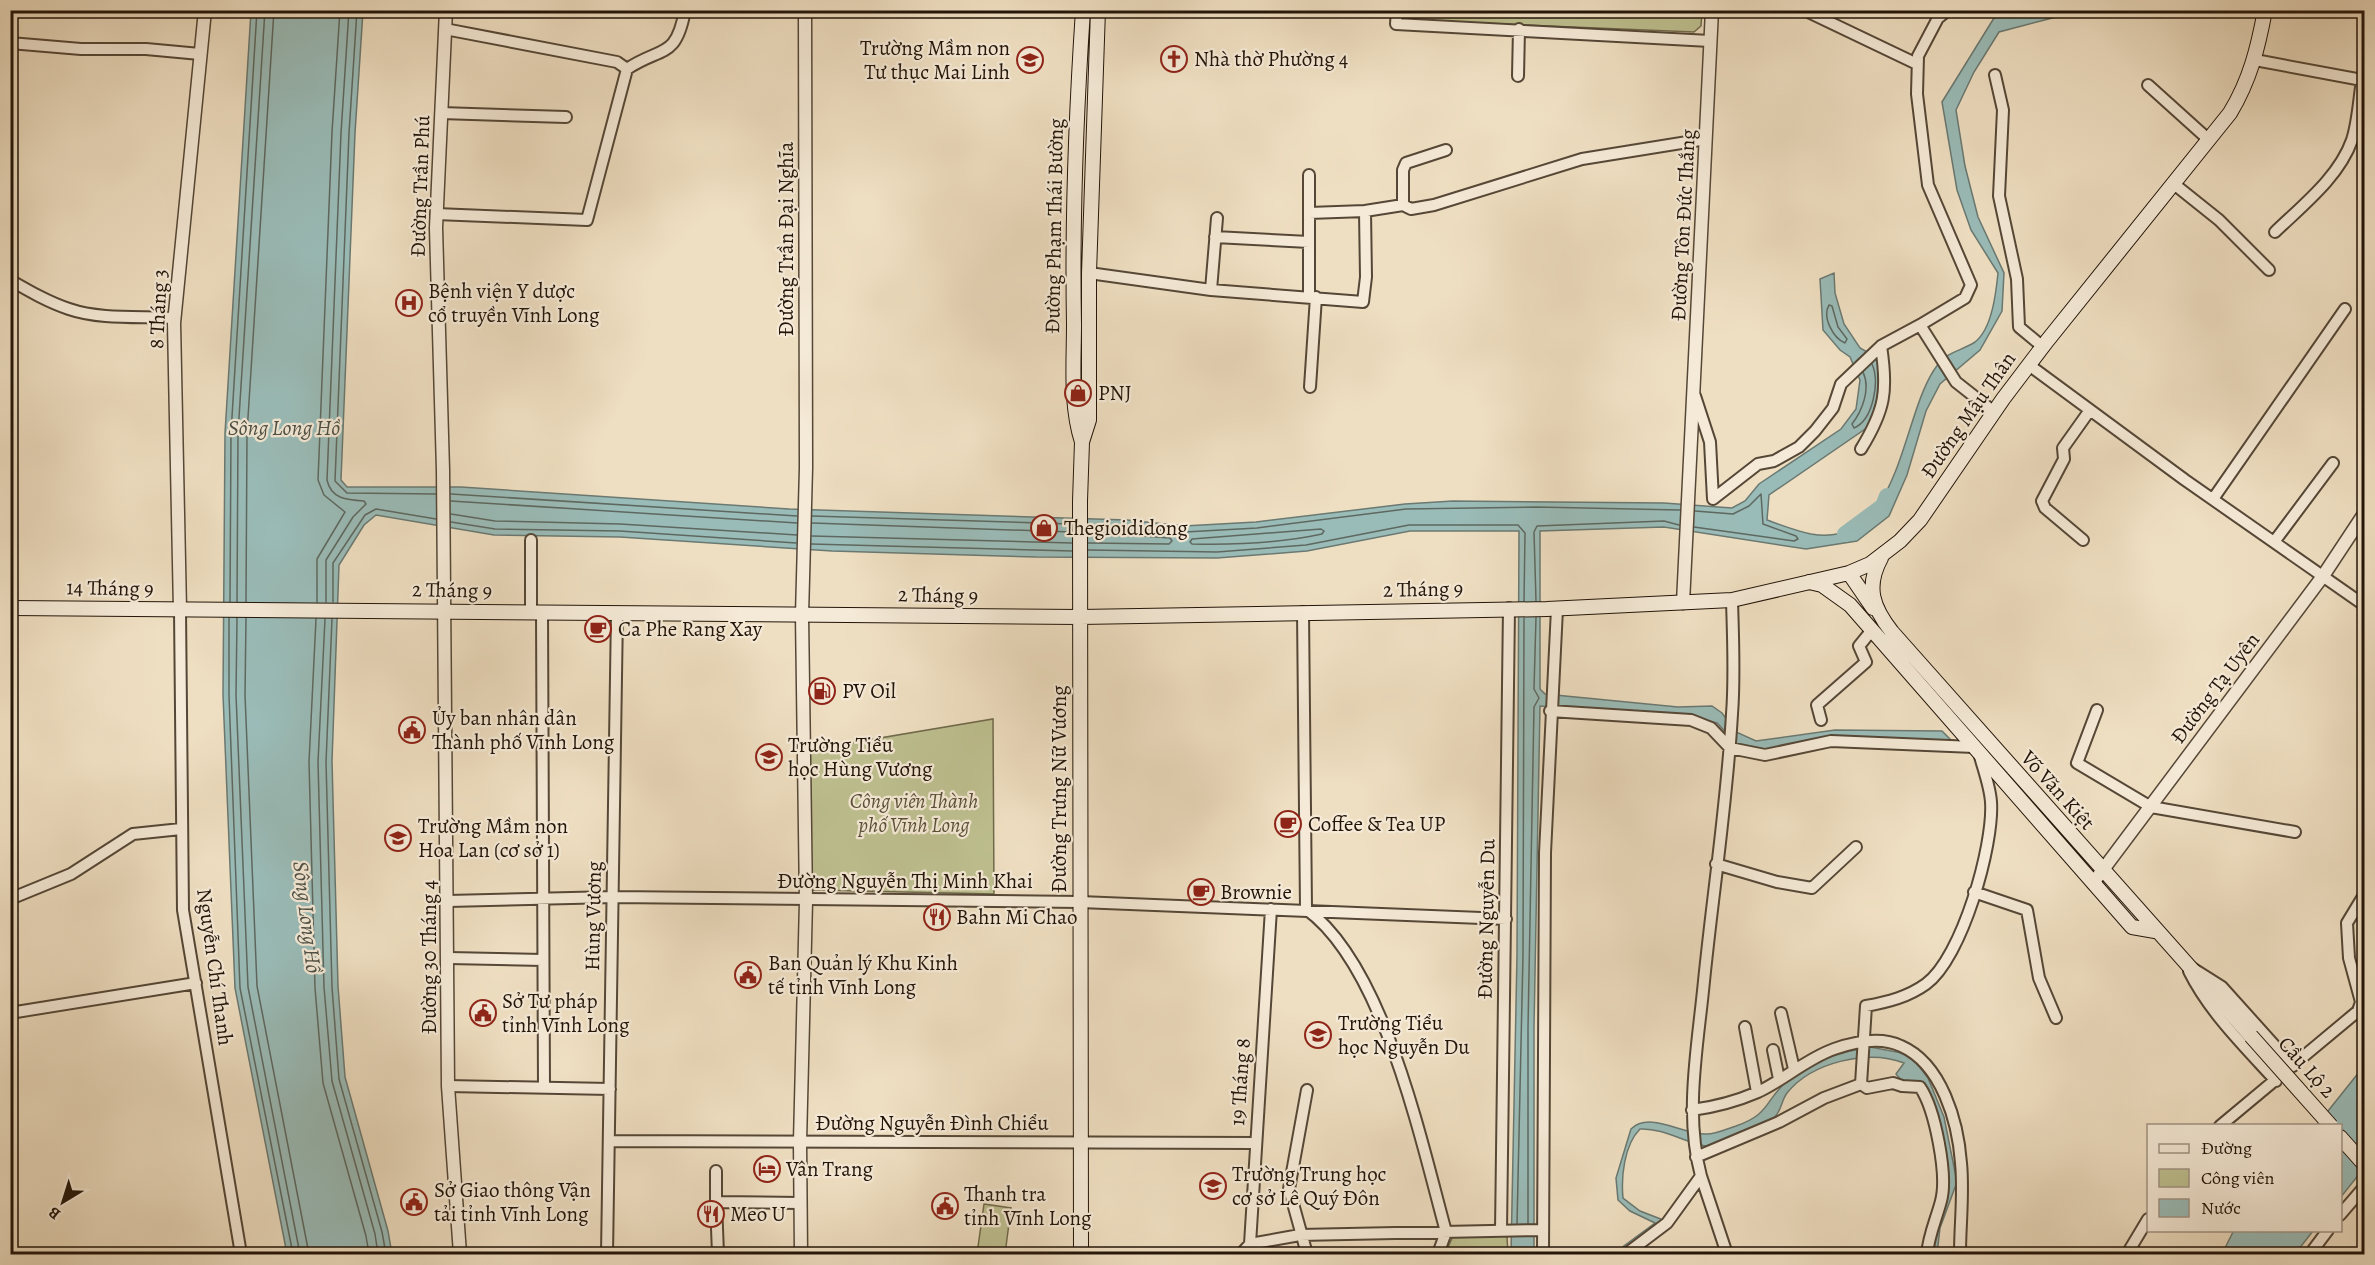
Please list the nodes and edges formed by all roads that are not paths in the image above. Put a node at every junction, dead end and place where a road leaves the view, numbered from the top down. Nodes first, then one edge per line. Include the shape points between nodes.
1 (205, 10) edge
2 (446, 10) edge
3 (685, 10) edge
4 (805, 10) edge
5 (1083, 10) edge
6 (1098, 10) edge
7 (1396, 10) edge
8 (1712, 10) edge
9 (1804, 10) edge
10 (1948, 10) edge
11 (2265, 10) edge
12 (445, 29) junction
13 (1519, 29) junction
14 (1710, 41) junction
15 (10, 43) edge
16 (200, 54) junction
17 (2255, 60) junction
18 (1917, 64) junction
19 (627, 69) junction
20 (1995, 75) dead end
21 (1518, 76) dead end
22 (2148, 85) dead end
23 (441, 113) junction
24 (566, 117) dead end
25 (1706, 139) junction
26 (2209, 140) junction
27 (1446, 150) dead end
28 (1309, 175) dead end
29 (2174, 184) junction
30 (1403, 205) junction
31 (1365, 211) junction
32 (1309, 213) junction
33 (436, 214) junction
34 (1217, 218) dead end
35 (2275, 232) dead end
36 (1215, 237) junction
37 (1309, 242) junction
38 (2269, 270) dead end
39 (1073, 272) junction
40 (1089, 273) junction
41 (10, 280) edge
42 (1211, 290) junction
43 (1313, 297) junction
44 (2345, 309) dead end
45 (174, 318) junction
46 (1920, 325) junction
47 (1881, 346) junction
48 (2043, 347) junction
49 (2029, 365) junction
50 (1310, 387) dead end
51 (1695, 396) junction
52 (2090, 410) junction
53 (1994, 412) junction
54 (1082, 442) junction
55 (1861, 449) dead end
56 (2333, 463) dead end
57 (2213, 499) junction
58 (2364, 514) edge
59 (531, 540) dead end
60 (2083, 540) dead end
61 (2274, 542) junction
62 (443, 551) joint
63 (1882, 556) junction
64 (1849, 573) junction
65 (1080, 576) joint
66 (2323, 576) junction
67 (1809, 582) junction
68 (1732, 600) junction
69 (1846, 602) junction
70 (1683, 603) junction
71 (2364, 605) edge
72 (10, 608) edge
73 (1512, 608) junction
74 (1552, 609) junction
75 (180, 610) junction
76 (362, 611) joint
77 (444, 611) junction
78 (537, 612) junction
79 (1303, 612) junction
80 (617, 613) junction
81 (1878, 614) junction
82 (802, 615) junction
83 (1080, 617) junction
84 (1869, 627) junction
85 (2097, 710) dead end
86 (1550, 711) junction
87 (1821, 720) dead end
88 (1730, 745) junction
89 (1976, 750) junction
90 (2151, 807) junction
91 (181, 829) junction
92 (2295, 832) dead end
93 (1856, 847) dead end
94 (1716, 864) junction
95 (2102, 871) junction
96 (2093, 883) junction
97 (1974, 892) junction
98 (2364, 895) edge
99 (613, 897) junction
100 (10, 898) edge
101 (543, 900) junction
102 (448, 901) junction
103 (806, 901) junction
104 (1080, 902) junction
105 (1271, 909) junction
106 (1306, 909) junction
107 (1506, 919) junction
108 (2155, 931) junction
109 (449, 958) junction
110 (543, 960) junction
111 (2187, 965) junction
112 (196, 983) junction
113 (10, 1013) edge
114 (1781, 1013) dead end
115 (2056, 1018) dead end
116 (1745, 1027) dead end
117 (2252, 1036) joint
118 (1862, 1044) junction
119 (1773, 1050) dead end
120 (2293, 1065) junction
121 (1794, 1069) junction
122 (1779, 1079) junction
123 (1861, 1080) junction
124 (2276, 1081) junction
125 (448, 1086) junction
126 (544, 1088) junction
127 (610, 1089) junction
128 (1307, 1090) dead end
129 (1757, 1092) junction
130 (1692, 1110) junction
131 (2221, 1124) edge
132 (2330, 1124) edge
133 (2342, 1139) edge
134 (609, 1141) junction
135 (800, 1142) junction
136 (1081, 1143) junction
137 (1255, 1143) junction
138 (1696, 1154) junction
139 (2364, 1164) edge
140 (716, 1171) dead end
141 (1701, 1176) junction
142 (2364, 1187) edge
143 (716, 1202) junction
144 (800, 1203) junction
145 (2342, 1213) edge
146 (2147, 1221) edge
147 (1539, 1230) junction
148 (1503, 1231) junction
149 (1446, 1232) junction
150 (2326, 1232) edge
151 (1300, 1234) junction
152 (1250, 1244) junction
153 (241, 1254) edge
154 (460, 1254) edge
155 (607, 1254) edge
156 (718, 1254) edge
157 (801, 1254) edge
158 (1081, 1254) edge
159 (1241, 1254) edge
160 (1306, 1254) edge
161 (1438, 1254) edge
162 (1543, 1254) edge
163 (1626, 1254) edge
164 (1727, 1254) edge
165 (1927, 1254) edge
166 (1960, 1254) edge
167 (2127, 1254) edge
168 (2310, 1254) edge

1 - 16 street, 8 Tháng 3
2 - 12 street, Đường Trần Phú
3 - 19 street via 681,33 663,53 641,59
4 - 82 street, Đường Trần Đại Nghĩa via 806,468
5 - 39 main road, Đường Phạm Thái Bường
6 - 40 main road, Đường Phạm Thái Bường
7 - 13 street via 1396,24
8 - 14 street, Đường Tôn Đức Thắng
9 - 18 street
10 - 18 street via 1938,18
11 - 17 main road, Đường Mậu Thân
12 - 19 street via 617,62
12 - 23 street, Đường Trần Phú
13 - 14 street
13 - 21 street
14 - 25 street, Đường Tôn Đức Thắng
15 - 16 street
16 - 45 street, 8 Tháng 3
17 - 26 main road, Đường Mậu Thân via 2245,89
17 - 35 street via 2362,80 2353,138 2345,157
18 - 46 street via 1928,185 1971,285 1965,298
19 - 33 street via 587,220
20 - 48 street via 2003,110 1999,196 2016,279 2019,327
22 - 26 street
23 - 24 street
23 - 33 street, Đường Trần Phú
25 - 30 street via 1582,159 1434,205 1411,209
25 - 51 street, Đường Tôn Đức Thắng
26 - 29 main road, Đường Mậu Thân
27 - 30 street via 1406,163
28 - 32 street
29 - 38 street via 2219,220
29 - 48 main road, Đường Mậu Thân
30 - 31 street
31 - 32 street
31 - 43 street via 1363,302
32 - 37 street
33 - 62 street, Đường Trần Phú
34 - 36 street
36 - 37 street
36 - 42 street
37 - 43 street
39 - 40 main road
39 - 54 main road, Đường Phạm Thái Bường via 1075,420
40 - 42 street
40 - 54 main road, Đường Phạm Thái Bường via 1089,420
41 - 45 street via 71,310
42 - 43 street
43 - 50 street
44 - 57 street
45 - 75 street, 8 Tháng 3
46 - 47 street
46 - 53 street via 1956,381
47 - 51 street via 1841,384 1833,408 1799,447 1774,461 1758,464 1713,499 1710,442
47 - 55 street via 1886,381 1884,405
48 - 49 main road, Đường Mậu Thân
49 - 52 street
49 - 53 main road, Đường Mậu Thân
51 - 70 street, Đường Tôn Đức Thắng
52 - 57 street
52 - 60 street via 2063,448 2064,459 2042,501 2045,508
53 - 63 main road, Đường Mậu Thân via 1920,520
54 - 65 main road, Đường Phạm Thái Bường
56 - 61 street
57 - 61 street
58 - 66 street, Đường Tạ Uyên
59 - 78 street
61 - 66 street
62 - 77 street, Đường 30 Tháng 4
63 - 64 main road, Đường Mậu Thân
63 - 81 main road, Võ Văn Kiệt via 1871,586
64 - 67 main road, Đường Mậu Thân
64 - 69 main road
64 - 81 main road
65 - 83 main road, Đường Trưng Nữ Vương
66 - 71 street
66 - 90 street, Đường Tạ Uyên
67 - 68 main road, Đường Mậu Thân
67 - 69 main road, Võ Văn Kiệt via 1822,585
68 - 70 main road, Đường Mậu Thân
68 - 88 street
69 - 84 main road, Võ Văn Kiệt
70 - 74 main road, Đường Mậu Thân
72 - 75 main road, 14 Tháng 9
73 - 74 main road, 2 Tháng 9
73 - 79 main road, 2 Tháng 9
73 - 107 street, Đường Nguyễn Du
74 - 86 street
75 - 76 main road, 14 Tháng 9
75 - 91 street, Nguyễn Chí Thanh
76 - 77 main road, 2 Tháng 9
77 - 78 main road, 2 Tháng 9
77 - 102 street, Đường 30 Tháng 4
78 - 80 main road, 2 Tháng 9
78 - 101 street
79 - 83 main road, 2 Tháng 9
79 - 106 street
80 - 82 main road, 2 Tháng 9
80 - 99 street, Hùng Vương
81 - 84 main road
81 - 95 main road, Võ Văn Kiệt
82 - 83 main road, 2 Tháng 9
82 - 103 street, Đường Trần Đại Nghĩa
83 - 104 main road, Đường Trưng Nữ Vương
84 - 87 street via 1858,646 1866,662 1817,705
84 - 89 main road, Võ Văn Kiệt
85 - 90 street via 2077,763
86 - 88 street via 1691,720 1711,728
86 - 147 street
88 - 89 street via 1765,755 1831,741
88 - 94 street
89 - 96 main road, Võ Văn Kiệt
89 - 97 street via 1991,801 1988,841
90 - 92 street
90 - 95 street, Đường Tạ Uyên
91 - 100 street via 133,834 71,874
91 - 112 street, Nguyễn Chí Thanh via 183,910
93 - 94 street via 1812,888
94 - 130 street
95 - 96 street, Đường Tạ Uyên
95 - 108 main road, Võ Văn Kiệt
96 - 108 main road, Võ Văn Kiệt via 2132,927
97 - 115 street via 2026,910 2039,978
97 - 118 street via 1948,959 1927,983 1900,998 1866,1006
98 - 120 street via 2347,923 2349,958 2361,1002 2358,1011
99 - 101 street, Đường Nguyễn Thị Minh Khai
99 - 103 street, Đường Nguyễn Thị Minh Khai
99 - 127 street, Hùng Vương
101 - 102 street, Đường Nguyễn Thị Minh Khai
101 - 110 street
102 - 109 street, Đường 30 Tháng 4
103 - 104 street, Đường Nguyễn Thị Minh Khai
103 - 135 street, Đường Trần Đại Nghĩa
104 - 105 street, Đường Nguyễn Thị Minh Khai
104 - 136 main road, Đường Trưng Nữ Vương
105 - 106 street, Đường Nguyễn Thị Minh Khai
105 - 137 street, 19 Tháng 8
106 - 107 street, Đường Nguyễn Thị Minh Khai
106 - 149 street via 1324,922 1359,972 1399,1063
107 - 148 street, Đường Nguyễn Du
108 - 111 main road, Võ Văn Kiệt
109 - 110 street
109 - 125 street, Đường 30 Tháng 4
110 - 126 street
111 - 117 main road, Võ Văn Kiệt
111 - 120 street via 2222,987
111 - 124 street via 2197,987 2229,1029
112 - 113 street
112 - 153 street, Nguyễn Chí Thanh
114 - 121 street
116 - 129 street
117 - 132 main road, Cầu Lộ 2, bridge
118 - 121 street via 1833,1050
118 - 123 street
118 - 166 street via 1872,1040 1900,1045 1919,1059 1947,1100 1961,1163
119 - 122 street
120 - 124 street
121 - 122 street
122 - 129 street
123 - 138 street via 1779,1122
123 - 165 street via 1867,1088 1893,1083 1920,1087 1924,1094 1937,1140 1943,1184
124 - 131 street
125 - 126 street
125 - 154 street, Đường 30 Tháng 4
126 - 127 street
127 - 134 street, Hùng Vương
128 - 151 street via 1289,1190
129 - 130 street via 1711,1108
130 - 138 street
133 - 139 main road
134 - 135 street, Đường Nguyễn Đình Chiểu
134 - 155 street, Hùng Vương
135 - 136 street, Đường Nguyễn Đình Chiểu
135 - 144 street, Đường Trần Đại Nghĩa
136 - 137 street, Đường Nguyễn Đình Chiểu
136 - 158 main road, Đường Trưng Nữ Vương
137 - 152 street, 19 Tháng 8
138 - 141 street
140 - 143 street
141 - 163 street via 1667,1223
141 - 164 street
142 - 145 street
143 - 144 street
143 - 156 street
144 - 157 street, Đường Trần Đại Nghĩa
146 - 167 street
147 - 148 street
147 - 162 street
148 - 149 street
149 - 151 street
149 - 161 street
150 - 168 street
151 - 152 street
151 - 160 street
152 - 159 street

